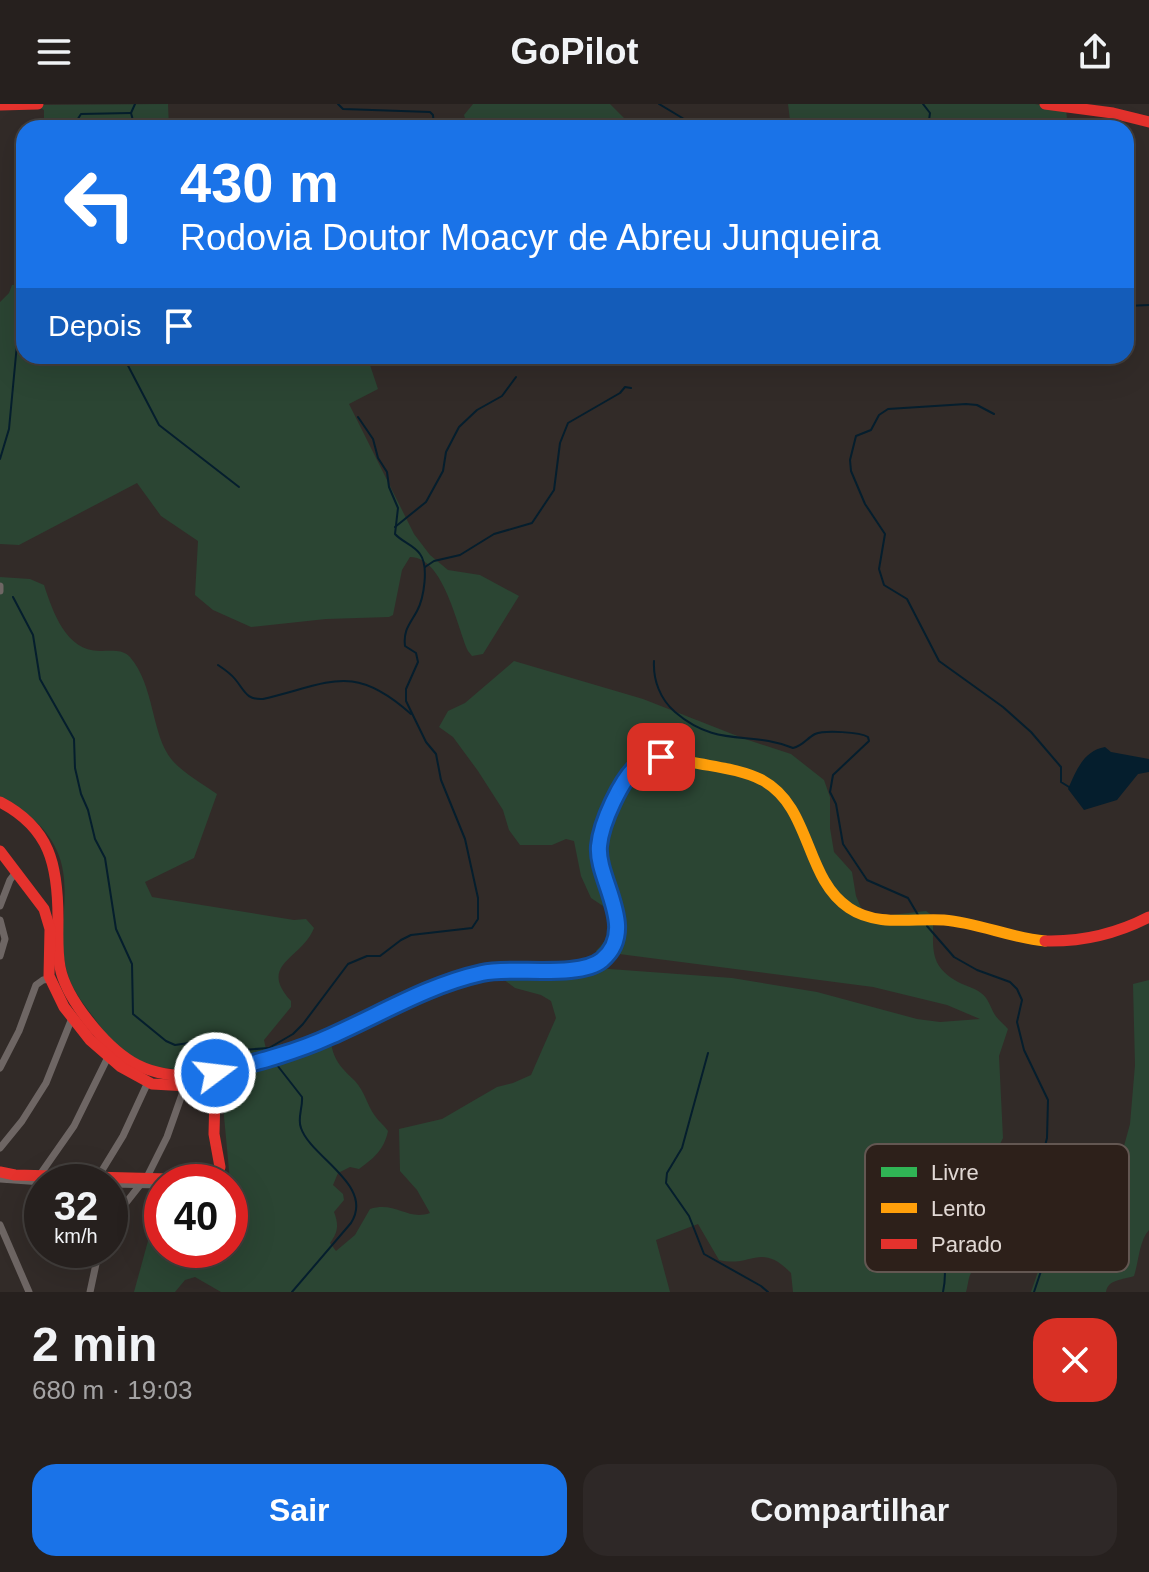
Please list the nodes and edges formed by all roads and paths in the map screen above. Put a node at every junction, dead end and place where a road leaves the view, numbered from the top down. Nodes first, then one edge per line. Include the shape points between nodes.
1 (38, 104) edge
2 (1045, 104) edge
3 (0, 105) edge
4 (1149, 122) edge
5 (0, 802) edge
6 (0, 851) edge
7 (16, 872) junction
8 (0, 906) edge
9 (1149, 917) edge
10 (0, 920) edge
11 (0, 956) edge
12 (50, 979) junction
13 (72, 1018) junction
14 (108, 1057) junction
15 (0, 1068) edge
16 (148, 1082) junction
17 (185, 1086) junction
18 (0, 1148) edge
19 (50, 1164) edge
20 (106, 1164) edge
21 (0, 1172) edge
22 (24, 1176) edge
23 (0, 1179) edge
24 (24, 1179) edge
25 (128, 1180) edge
26 (143, 1182) junction
27 (128, 1183) edge
28 (128, 1201) edge
29 (0, 1225) edge
30 (95, 1268) edge
31 (29, 1292) edge
32 (90, 1292) edge

1 - 3 street
2 - 4 street
5 - 9 street via 29,820 46,840 57,888 60,968 77,1003 109,1044 158,1073 215,1073 302,1048 457,979 487,971 601,962 617,930 616,907 600,858 603,830 625,779 647,760 661,757 760,777 794,811 831,889 851,909 874,919 953,921 1049,941 1090,939
6 - 7 street
7 - 8 street
7 - 12 street via 48,915
10 - 11 street via 5,939
12 - 13 street
12 - 15 street via 36,985
13 - 14 street
13 - 18 street via 46,1083
14 - 16 street
14 - 19 street
16 - 17 street
16 - 20 street
17 - 26 street
17 - 26 street via 214,1092 218,1173 208,1180
21 - 22 street
23 - 24 street
25 - 26 street
26 - 27 street
26 - 28 street
29 - 31 street
30 - 32 street

